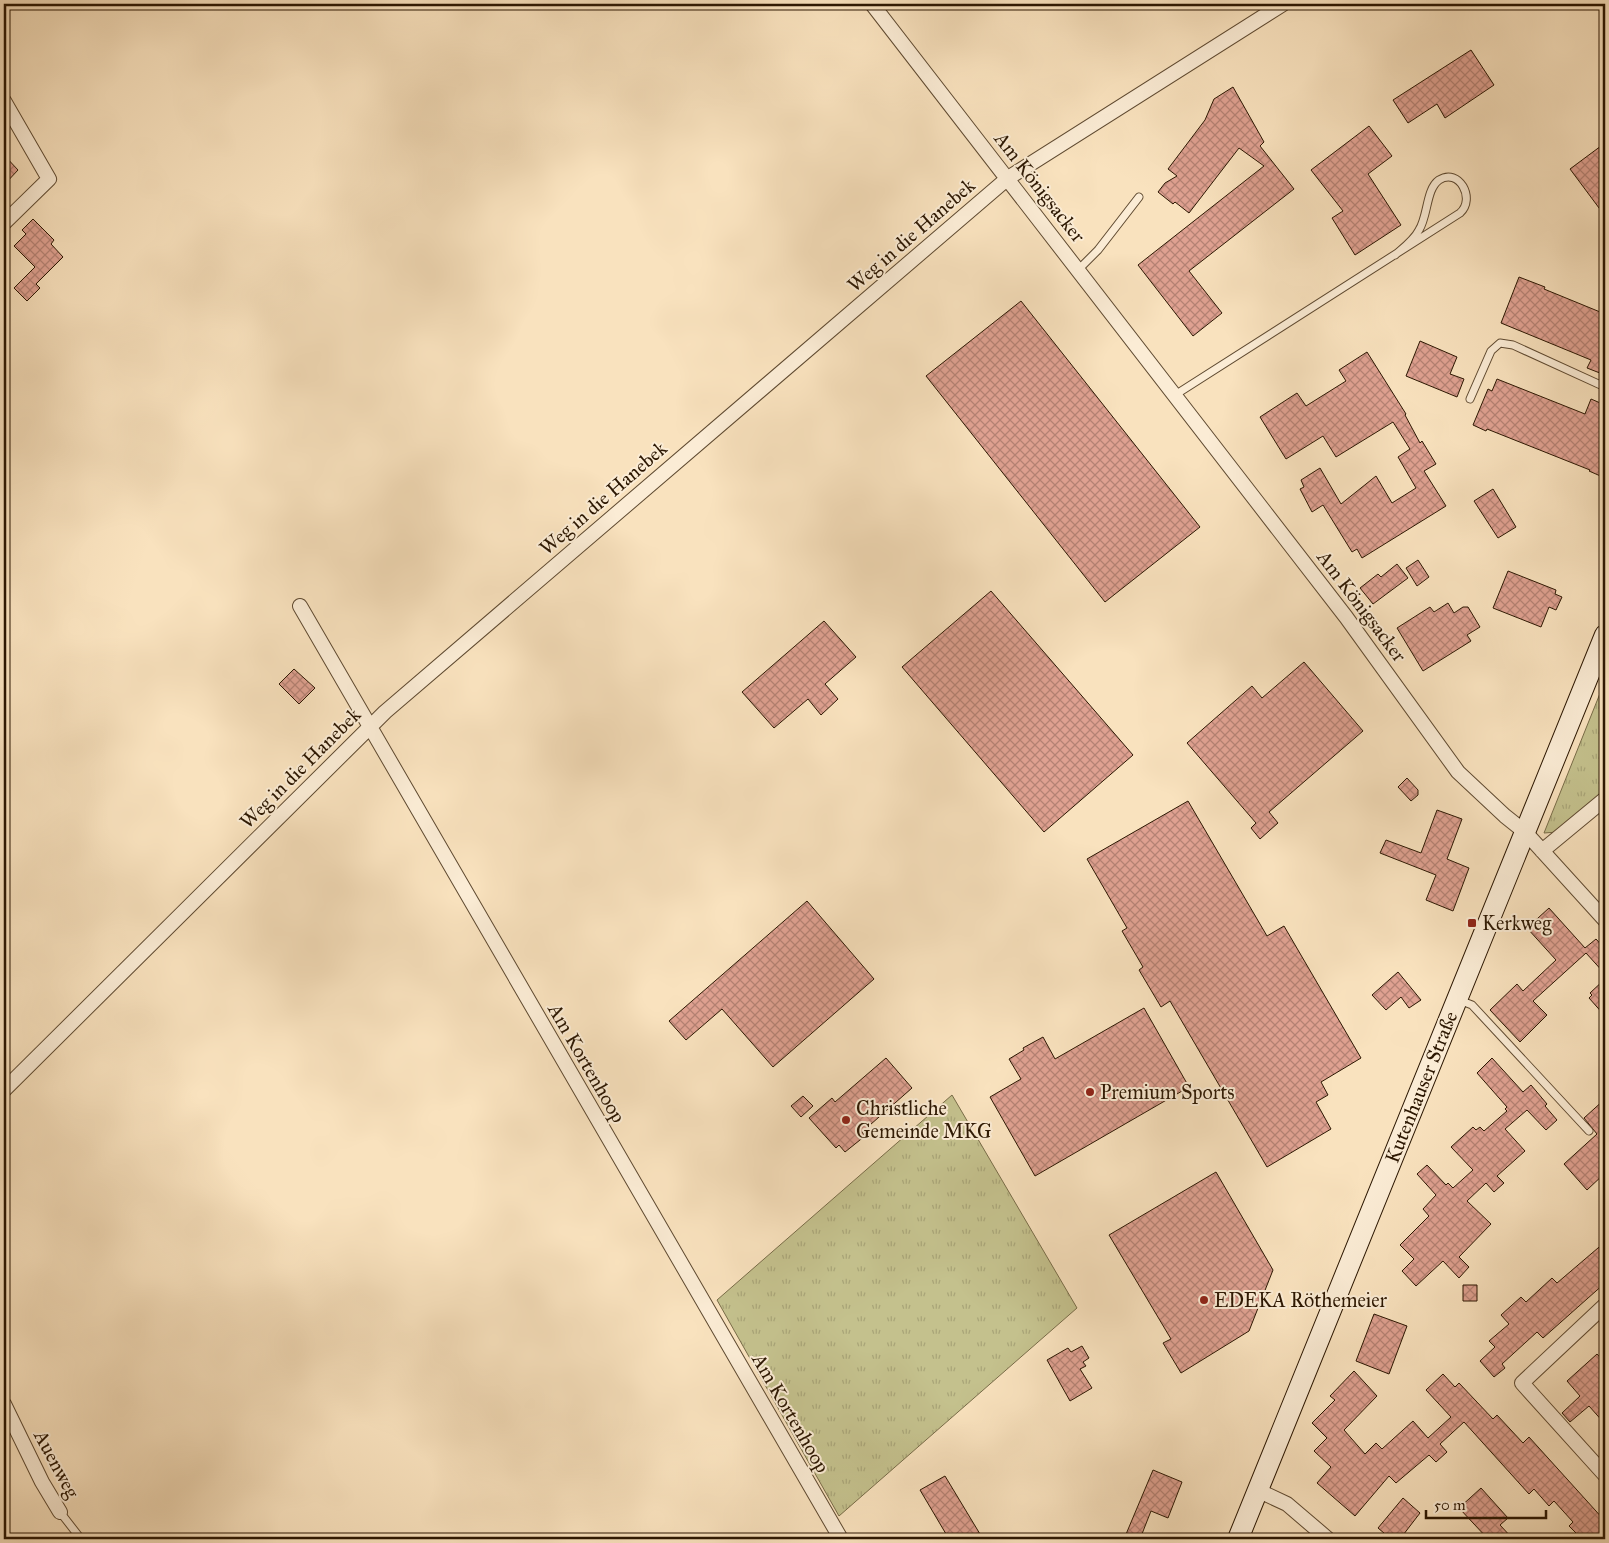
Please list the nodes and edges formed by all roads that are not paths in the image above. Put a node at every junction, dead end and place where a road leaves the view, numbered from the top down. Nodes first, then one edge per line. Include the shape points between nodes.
1 (872, 4) edge
2 (1283, 4) edge
3 (4, 101) edge
4 (1008, 178) junction
5 (1139, 197) dead end
6 (4, 223) edge
7 (1394, 255) junction
8 (1079, 269) junction
9 (1605, 387) edge
10 (1175, 395) junction
11 (1470, 399) dead end
12 (300, 606) dead end
13 (1605, 635) edge
14 (369, 728) junction
15 (1605, 799) edge
16 (1525, 832) junction
17 (1542, 850) junction
18 (1605, 920) edge
19 (1456, 999) junction
20 (4, 1090) edge
21 (1589, 1132) dead end
22 (1605, 1305) edge
23 (4, 1405) edge
24 (1605, 1476) edge
25 (1257, 1490) junction
26 (60, 1512) joint
27 (81, 1539) edge
28 (841, 1539) edge
29 (1238, 1539) edge
30 (1328, 1539) edge

1 - 4 street, Am Königsacker
2 - 4 street, Weg in die Hanebek
3 - 6 street via 49,179
4 - 8 street, Am Königsacker
4 - 14 street, Weg in die Hanebek
5 - 8 lane
7 - 7 lane via 1419,232 1433,186 1449,177 1460,182 1467,192 1463,211
7 - 10 lane
8 - 10 street, Am Königsacker
9 - 11 lane via 1513,345 1500,343 1491,351
10 - 16 street, Am Königsacker via 1346,617 1458,772
12 - 14 street, Am Kortenhoop
13 - 16 street, Kutenhauser Straße
14 - 20 street, Weg in die Hanebek
14 - 28 street, Am Kortenhoop
15 - 17 street
16 - 17 street, Am Königsacker
16 - 19 street, Kutenhauser Straße
17 - 18 street, Am Königsacker
19 - 21 lane via 1472,1005
19 - 25 street, Kutenhauser Straße
22 - 24 street via 1522,1383
23 - 26 street, Auenweg
25 - 29 street, Kutenhauser Straße
25 - 30 street via 1287,1504
26 - 27 lane, Auenweg

